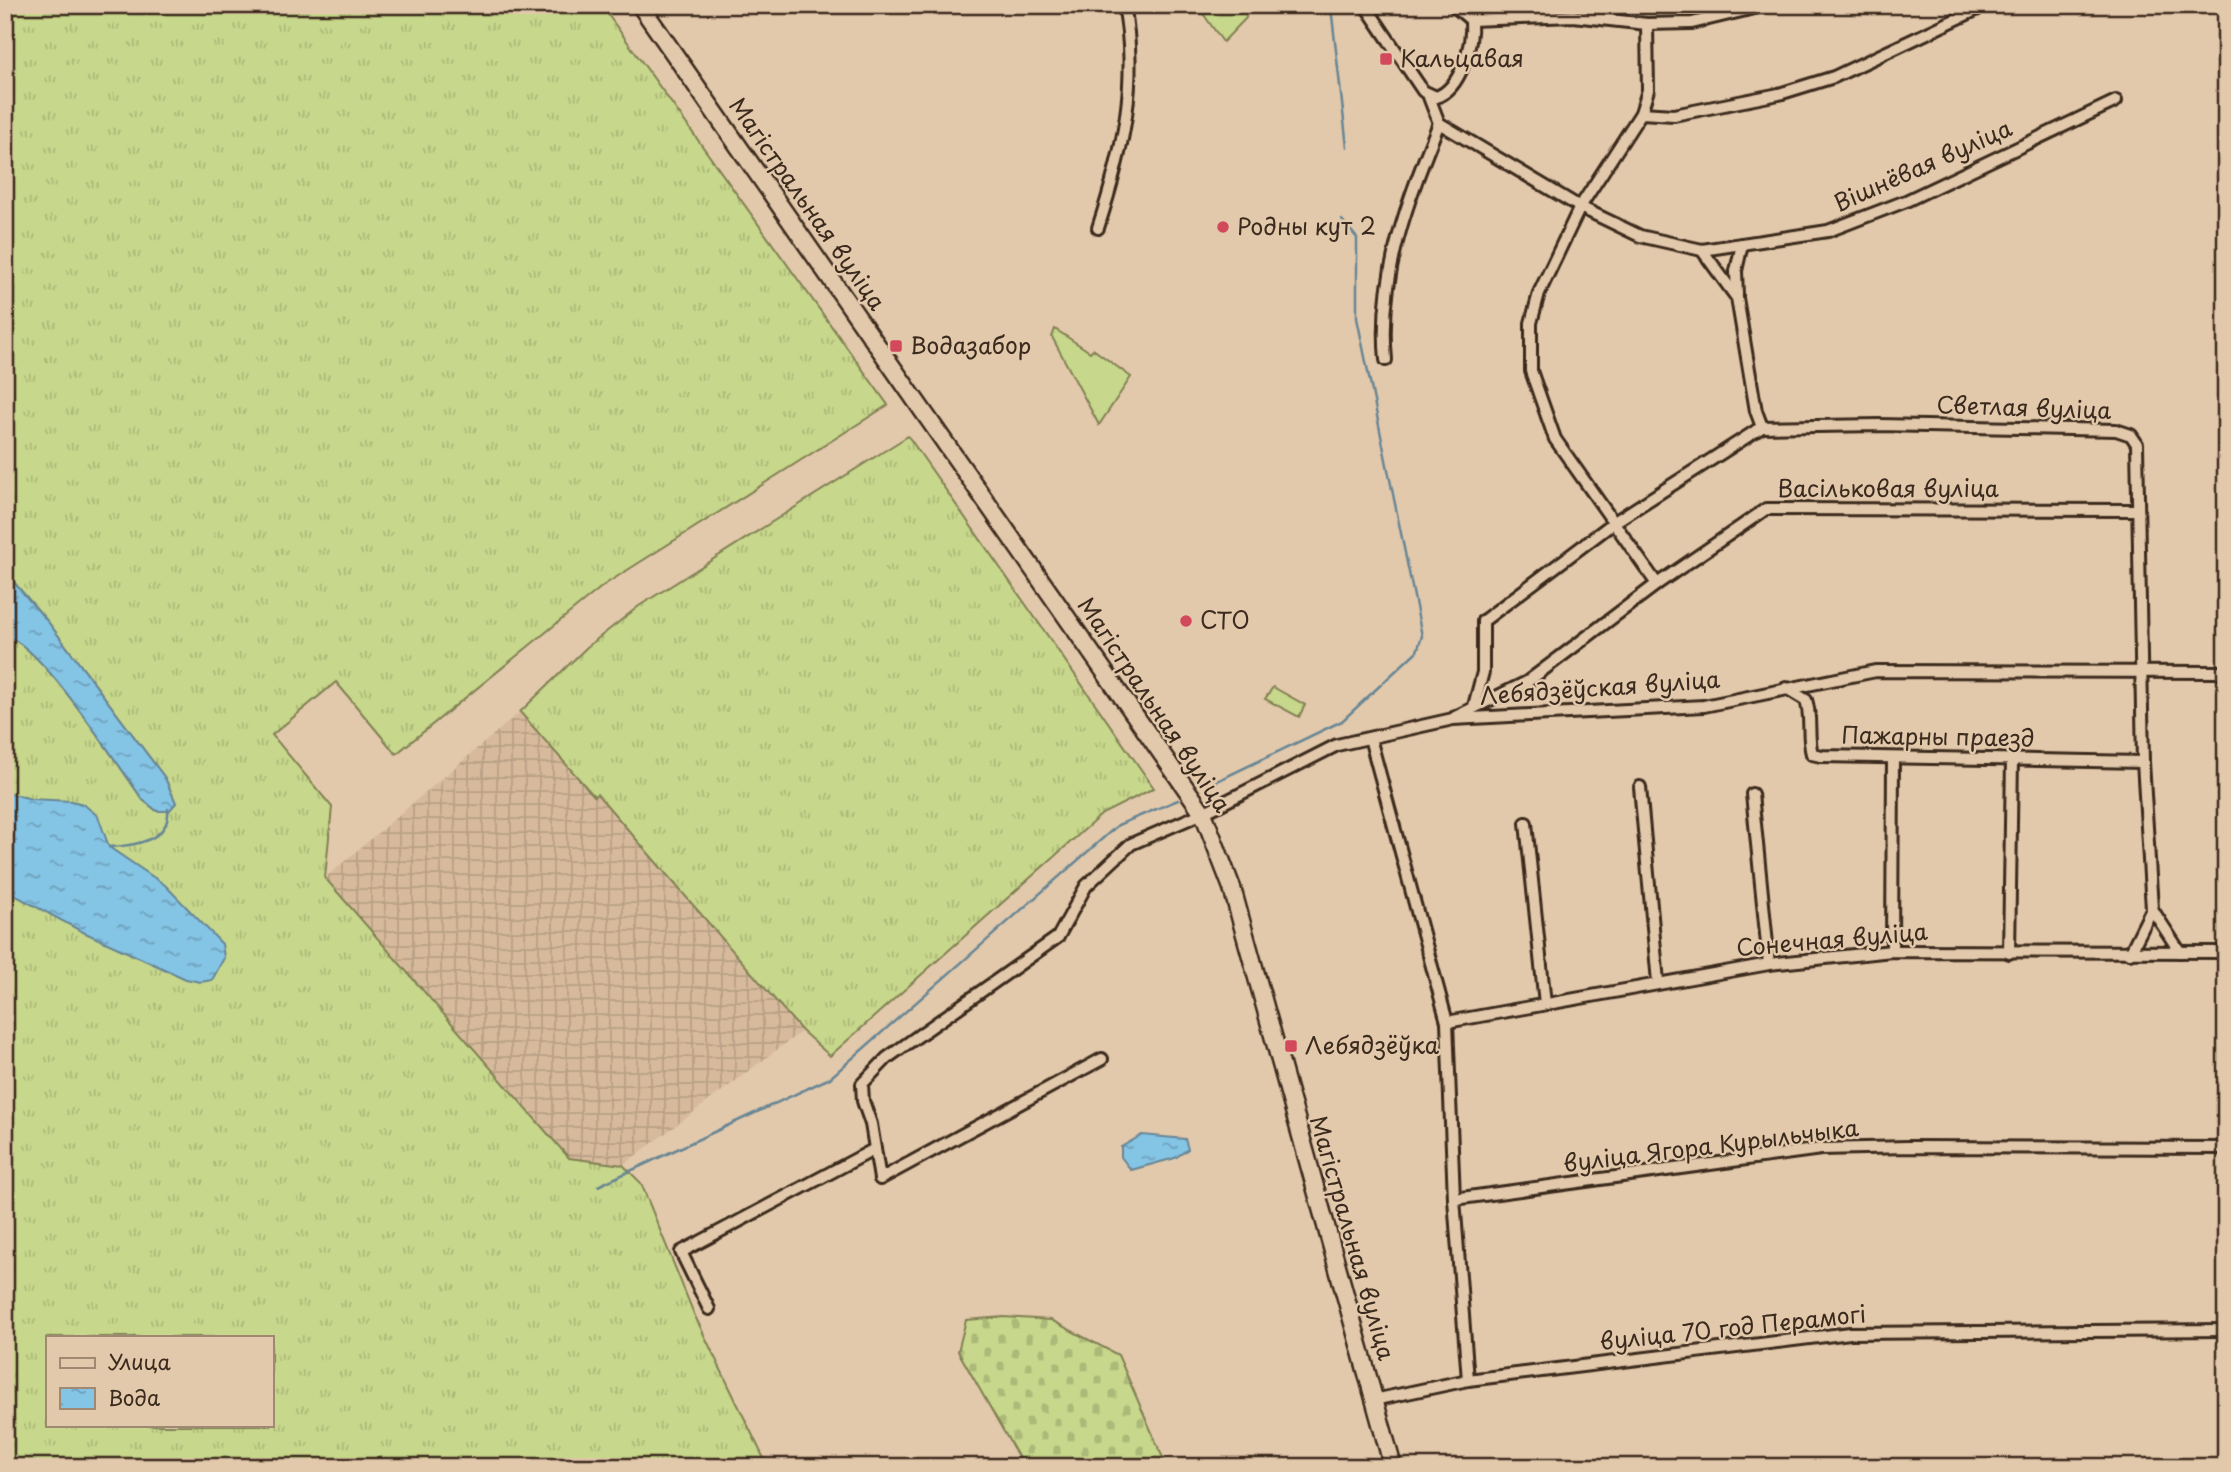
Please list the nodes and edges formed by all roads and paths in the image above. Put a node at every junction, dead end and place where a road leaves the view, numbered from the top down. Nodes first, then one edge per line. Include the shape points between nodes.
1 (640, 5) edge
2 (1124, 5) edge
3 (1365, 5) edge
4 (1452, 5) edge
5 (1767, 5) edge
6 (1976, 5) edge
7 (1471, 20) junction
8 (1647, 24) junction
9 (1429, 97) junction
10 (2116, 101) dead end
11 (1641, 113) junction
12 (1439, 123) junction
13 (1580, 207) junction
14 (1098, 228) dead end
15 (1742, 244) junction
16 (1702, 250) junction
17 (1737, 298) junction
18 (1387, 360) dead end
19 (1762, 427) junction
20 (2137, 510) junction
21 (1616, 521) junction
22 (1657, 583) junction
23 (2141, 671) junction
24 (2226, 672) edge
25 (1785, 688) junction
26 (1501, 697) junction
27 (1474, 706) junction
28 (1505, 716) junction
29 (1452, 719) junction
30 (1370, 737) junction
31 (1894, 759) junction
32 (2012, 759) junction
33 (2143, 762) junction
34 (1640, 788) dead end
35 (1752, 794) dead end
36 (1203, 813) junction
37 (1526, 823) dead end
38 (2152, 909) junction
39 (1892, 951) junction
40 (2180, 952) junction
41 (2226, 952) edge
42 (2009, 953) junction
43 (2130, 953) junction
44 (1769, 964) junction
45 (1658, 982) junction
46 (1545, 1004) junction
47 (1447, 1021) junction
48 (1102, 1059) dead end
49 (2226, 1148) edge
50 (875, 1150) junction
51 (1454, 1199) junction
52 (709, 1309) dead end
53 (2226, 1330) edge
54 (1468, 1380) junction
55 (1374, 1400) junction
56 (1392, 1467) edge

1 - 36 main road, Магістральная вуліца
2 - 14 street via 1131,43 1129,106 1121,158
3 - 9 street
4 - 7 street
5 - 8 street via 1692,23
6 - 11 street via 1978,9 1834,77 1779,94 1674,115
7 - 8 street via 1573,16
7 - 9 street via 1470,45 1454,81 1445,93
8 - 11 street via 1648,90
9 - 12 street
10 - 15 street, Вішнёвая вуліца via 1906,201 1828,231
11 - 13 street
12 - 13 street, Вішнёвая вуліца
12 - 18 street via 1403,215 1386,287 1383,325
13 - 16 street, Вішнёвая вуліца via 1640,236
13 - 21 street via 1539,293 1531,323 1531,371 1555,439
15 - 16 street, Вішнёвая вуліца
15 - 17 street
16 - 17 street
17 - 19 street
19 - 20 street, Светлая вуліца via 2116,430 2131,435 2137,444
19 - 21 street
20 - 22 street, Васільковая вуліца via 1766,509
20 - 23 street, Светлая вуліца
21 - 22 street
21 - 27 street via 1483,621 1483,672
22 - 26 street, Васільковая вуліца
23 - 24 street, Лебядзёўская вуліца
23 - 25 street, Лебядзёўская вуліца via 1876,671
23 - 33 street, Светлая вуліца
25 - 28 street, Лебядзёўская вуліца via 1704,706
25 - 31 street, Пажарны праезд via 1806,700 1812,754
26 - 27 street, Васільковая вуліца
26 - 28 street
27 - 29 street, Васільковая вуліца
28 - 29 street, Лебядзёўская вуліца
29 - 30 street, Лебядзёўская вуліца
30 - 36 street, Лебядзёўская вуліца via 1338,745
30 - 47 street
31 - 32 street, Пажарны праезд
31 - 39 street
32 - 33 street, Пажарны праезд
32 - 42 street
33 - 38 street, Светлая вуліца
34 - 45 street
35 - 44 street
36 - 50 street, Лебядзёўская вуліца via 1131,844 1086,886 1058,937 887,1058 862,1084
36 - 55 main road, Магістральная вуліца via 1232,888
37 - 46 street
38 - 40 street
38 - 43 street
39 - 42 street, Сонечная вуліца
39 - 44 street, Сонечная вуліца
40 - 41 street, Сонечная вуліца
40 - 43 street, Сонечная вуліца
42 - 43 street, Сонечная вуліца
44 - 45 street, Сонечная вуліца
45 - 46 street, Сонечная вуліца
46 - 47 street, Сонечная вуліца
47 - 51 street
48 - 50 street via 880,1179
49 - 51 street, вуліца Ягора Курыльчыка via 1821,1150
50 - 52 street via 681,1252
51 - 54 street
53 - 54 street, вуліца 70 год Перамогі via 1850,1333
54 - 55 street, вуліца 70 год Перамогі
55 - 56 main road, Магістральная вуліца

